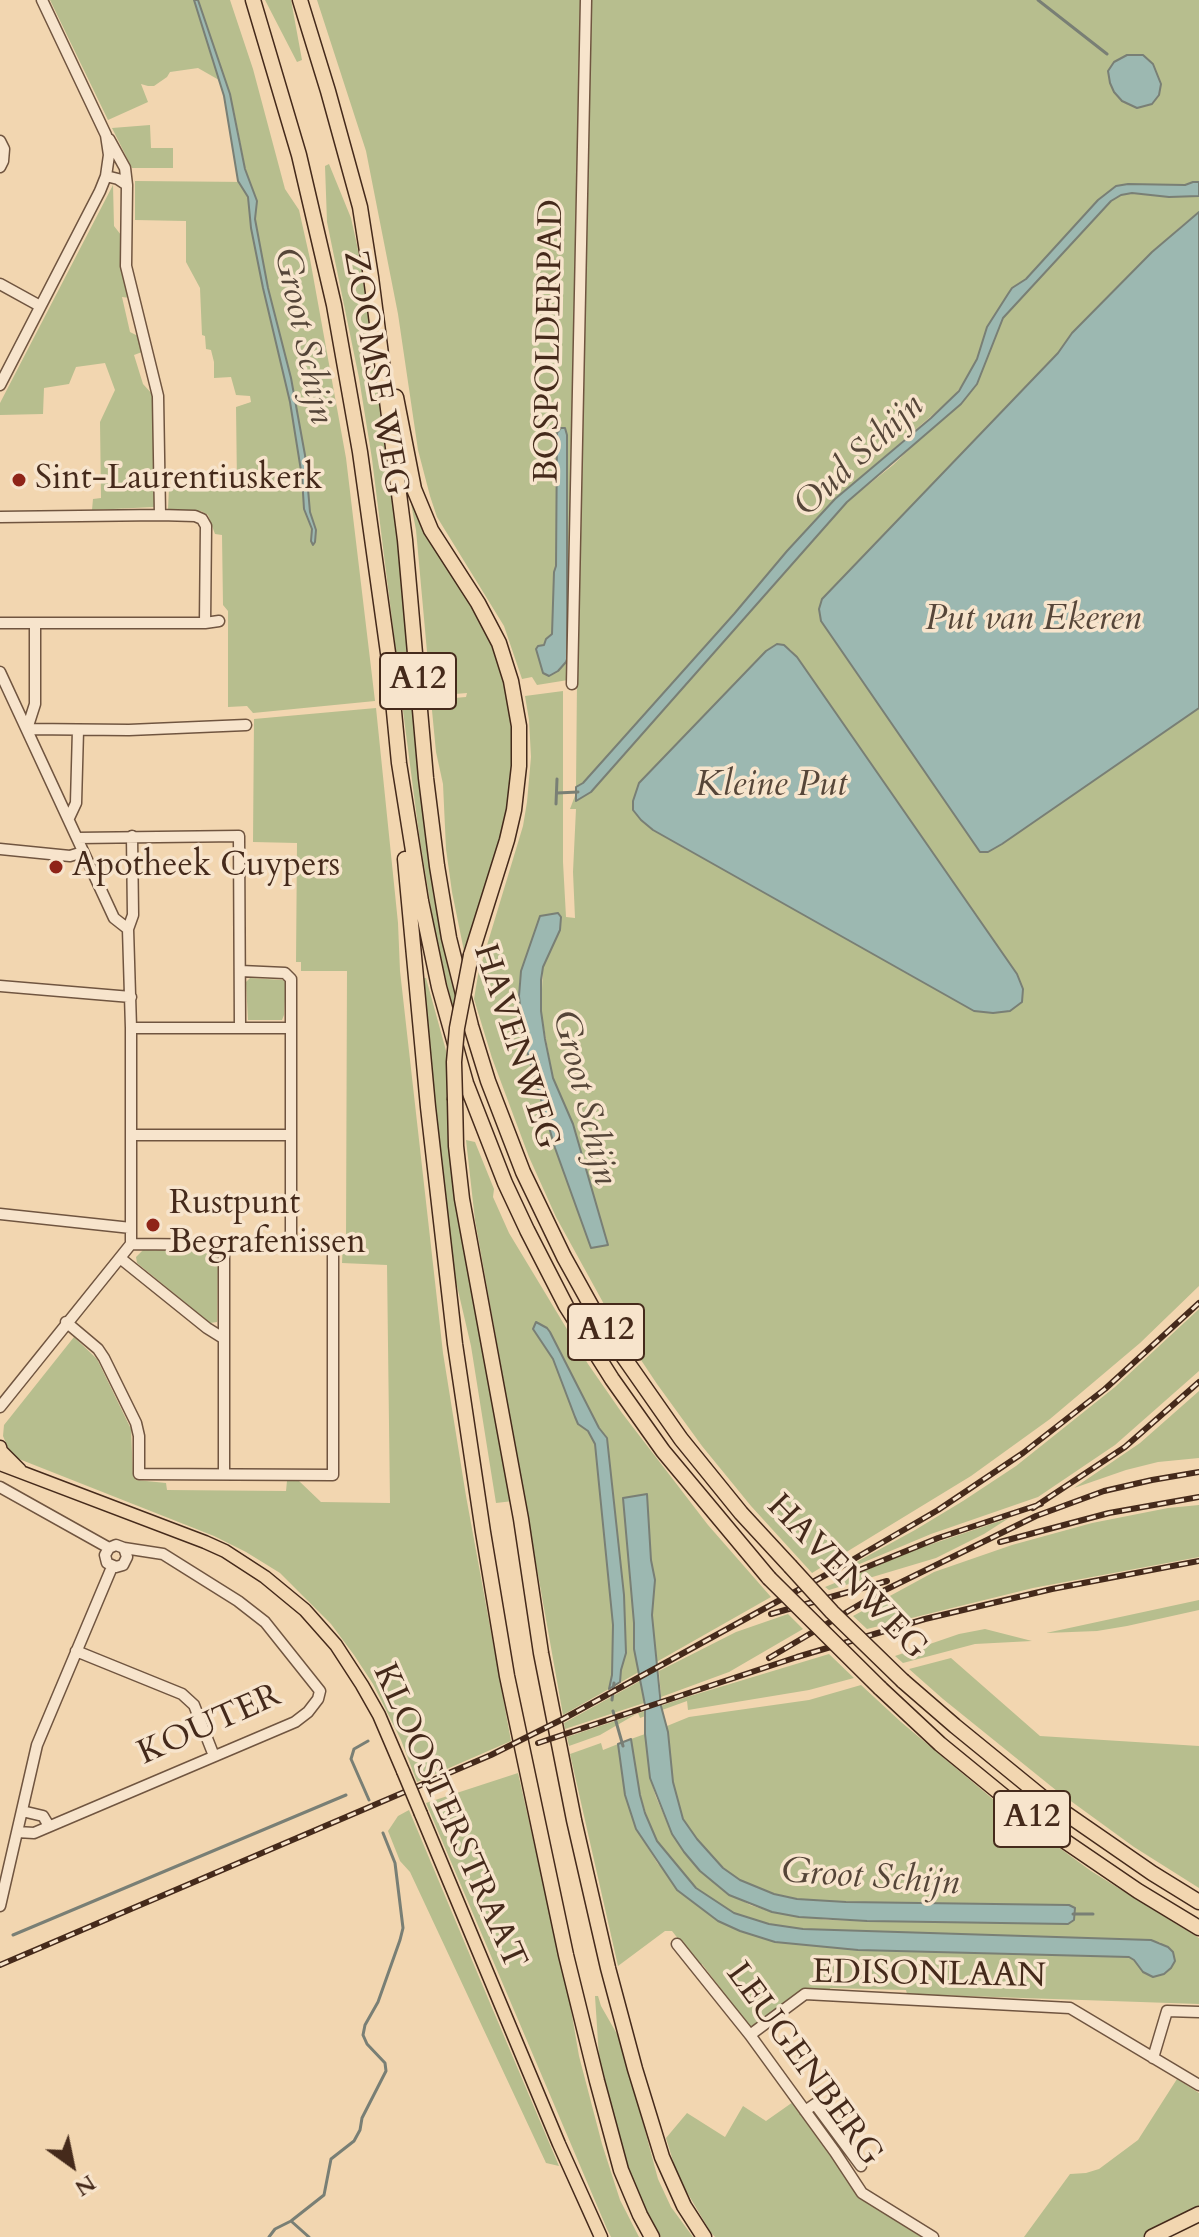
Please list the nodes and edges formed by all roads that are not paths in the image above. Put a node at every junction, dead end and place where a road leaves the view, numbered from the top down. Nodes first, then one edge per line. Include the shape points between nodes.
1 (42, 0) edge
2 (253, 0) edge
3 (300, 0) edge
4 (586, 0) edge
5 (106, 135) junction
6 (0, 141) edge
7 (0, 167) edge
8 (106, 176) junction
9 (127, 185) junction
10 (0, 284) edge
11 (40, 306) junction
12 (377, 319) junction
13 (0, 385) edge
14 (160, 515) junction
15 (0, 517) edge
16 (219, 621) dead end
17 (0, 623) edge
18 (35, 623) junction
19 (205, 623) junction
20 (0, 672) edge
21 (572, 684) dead end
22 (246, 725) dead end
23 (27, 729) junction
24 (78, 730) junction
25 (399, 763) junction
26 (69, 818) junction
27 (132, 836) junction
28 (77, 838) junction
29 (0, 849) edge
30 (83, 852) junction
31 (128, 929) junction
32 (241, 971) junction
33 (0, 986) edge
34 (131, 997) junction
35 (131, 1028) junction
36 (240, 1028) junction
37 (291, 1028) junction
38 (131, 1135) junction
39 (290, 1135) junction
40 (0, 1214) edge
41 (131, 1228) junction
42 (131, 1244) junction
43 (224, 1244) junction
44 (291, 1244) junction
45 (120, 1258) junction
46 (66, 1322) junction
47 (223, 1338) junction
48 (0, 1407) edge
49 (0, 1447) edge
50 (2, 1468) edge
51 (224, 1474) junction
52 (25, 1475) junction
53 (0, 1487) edge
54 (109, 1548) junction
55 (124, 1548) junction
56 (163, 1554) junction
57 (126, 1562) junction
58 (112, 1567) junction
59 (76, 1651) junction
60 (214, 1756) junction
61 (22, 1811) junction
62 (49, 1826) junction
63 (17, 1832) junction
64 (1199, 1902) edge
65 (0, 1906) edge
66 (1199, 1928) edge
67 (677, 1944) dead end
68 (1199, 2012) edge
69 (750, 2035) junction
70 (1153, 2058) junction
71 (1199, 2085) edge
72 (805, 2111) junction
73 (861, 2166) dead end
74 (1199, 2214) edge
75 (601, 2237) edge
76 (652, 2237) edge
77 (704, 2237) edge
78 (933, 2237) edge
79 (1152, 2237) edge

1 - 5 street
2 - 25 highway, ZOOMSE WEG / A12 via 303,170 342,345 389,660
3 - 12 highway, ZOOMSE WEG / A12 via 360,207
4 - 21 street, BOSPOLDERPAD
5 - 8 street
5 - 9 street via 125,168
6 - 7 street
8 - 9 street
8 - 11 street
9 - 14 street via 126,266 158,396
10 - 11 street
11 - 13 street
12 - 64 highway, HAVENWEG / A12, bridge via 405,540 426,778 449,938 488,1081 564,1257 604,1329 681,1439 832,1612 903,1681 1042,1797
12 - 77 highway, bridge via 414,489 431,530 494,633 515,698 519,748 514,810 471,955 457,1028 456,1146 462,1199 541,1653 608,1968 662,2157
14 - 15 street
14 - 19 street via 195,516 206,526
16 - 19 street
17 - 18 street
18 - 19 street
18 - 23 street via 35,704
20 - 23 street
22 - 24 street
23 - 24 street
23 - 26 street
24 - 26 street via 76,803
25 - 66 highway, HAVENWEG / A12, bridge via 439,987 466,1083 547,1271 612,1379 663,1451 769,1578 880,1688 1028,1816
25 - 76 highway via 446,1267 500,1633 597,2081 621,2170
26 - 28 street
27 - 28 street
27 - 31 street via 133,915
27 - 32 street via 239,836
28 - 30 street
29 - 30 street via 70,856
30 - 31 street via 114,918
31 - 34 street
32 - 36 street
32 - 37 street via 288,975
33 - 34 street
34 - 35 street
35 - 36 street
35 - 38 street
36 - 37 street
37 - 39 street
38 - 39 street
38 - 41 street
39 - 44 street
40 - 41 street
41 - 42 street
42 - 43 street
42 - 45 street
43 - 44 street
43 - 47 street
44 - 51 street via 333,1246 333,1475
45 - 46 street
45 - 47 street
46 - 48 street
46 - 51 street via 98,1349 136,1423 139,1474
47 - 51 street
49 - 52 main road
50 - 52 main road, KLOOSTERSTRAAT
52 - 75 main road, KLOOSTERSTRAAT, bridge via 205,1542 286,1593 321,1627 379,1715
53 - 54 street
54 - 55 street
54 - 58 street via 105,1558
55 - 56 street, KOUTER
55 - 57 street
56 - 57 street
56 - 60 street, KOUTER via 265,1622 320,1691 295,1722
57 - 58 street
58 - 59 street
59 - 60 street via 182,1694 194,1705
59 - 61 street via 37,1745
60 - 62 street, KOUTER
61 - 62 street via 43,1816
61 - 63 street
62 - 63 street, KOUTER via 34,1833
63 - 65 street
67 - 69 street, LEUGENBERG
68 - 70 street via 1167,2011
69 - 70 street, EDISONLAAN via 805,1994 1070,2008
69 - 72 street, LEUGENBERG
70 - 71 street
72 - 73 street via 815,2104
72 - 78 street, LEUGENBERG via 862,2193
74 - 79 highway

